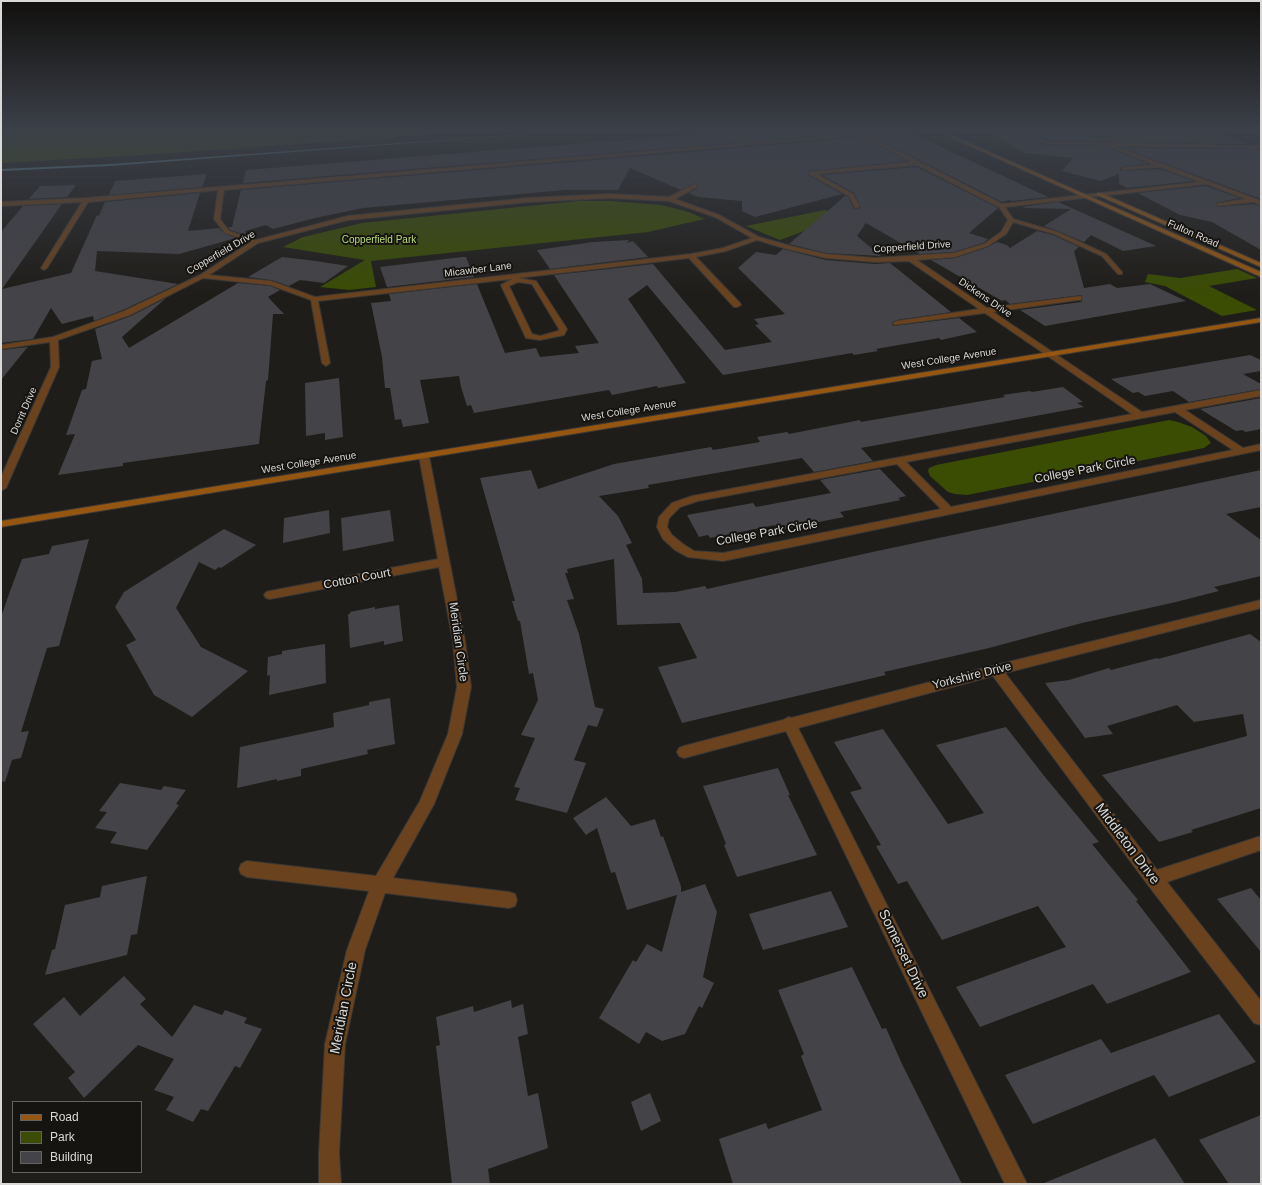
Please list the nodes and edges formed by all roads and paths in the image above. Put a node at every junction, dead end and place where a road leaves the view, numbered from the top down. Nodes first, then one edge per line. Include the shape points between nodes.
1 (241, 187) edge
2 (692, 187) edge
3 (837, 187) edge
4 (965, 187) edge
5 (1063, 187) edge
6 (1163, 187) edge
7 (1221, 187) edge
8 (1086, 188) dead end
9 (221, 189) junction
10 (1100, 195) junction
11 (1084, 197) junction
12 (670, 199) junction
13 (86, 200) junction
14 (1258, 201) edge
15 (1, 204) edge
16 (1219, 205) dead end
17 (1001, 206) junction
18 (857, 207) dead end
19 (1011, 220) junction
20 (757, 238) junction
21 (256, 242) junction
22 (691, 256) junction
23 (910, 259) junction
24 (1261, 265) edge
25 (44, 268) dead end
26 (1120, 273) dead end
27 (1261, 275) edge
28 (202, 276) junction
29 (515, 278) junction
30 (1078, 298) dead end
31 (314, 299) junction
32 (737, 304) dead end
33 (986, 311) junction
34 (1261, 320) edge
35 (897, 323) dead end
36 (54, 339) junction
37 (1, 347) edge
38 (1050, 354) junction
39 (326, 363) dead end
40 (1261, 393) edge
41 (1177, 409) junction
42 (1141, 416) junction
43 (1261, 447) edge
44 (1242, 451) junction
45 (424, 456) junction
46 (899, 460) junction
47 (1, 488) edge
48 (949, 511) junction
49 (1, 524) edge
50 (444, 562) junction
51 (270, 595) dead end
52 (1261, 604) edge
53 (996, 670) junction
54 (789, 723) junction
55 (684, 752) dead end
56 (1261, 843) edge
57 (247, 869) dead end
58 (1154, 879) junction
59 (380, 885) junction
60 (509, 900) dead end
61 (1261, 1016) edge
62 (330, 1184) edge
63 (1016, 1184) edge

1 - 9 street
2 - 12 street
3 - 18 street via 851,195
4 - 17 street
5 - 11 main road, Fulton Road
6 - 10 street
7 - 14 street
8 - 10 main road, Fulton Road
9 - 13 street
9 - 21 street via 217,219 227,232
10 - 11 street
10 - 24 main road, Fulton Road
11 - 17 street
11 - 27 main road, Fulton Road
12 - 20 street, Copperfield Drive via 717,216
12 - 21 street, Copperfield Drive via 608,196 436,208 348,218
13 - 15 street
13 - 25 street
14 - 16 street
17 - 19 street
19 - 23 street, Copperfield Drive via 1004,233 986,245 955,255
19 - 26 street via 1056,233 1104,255
20 - 22 street, Micawber Lane via 724,250
20 - 23 street, Copperfield Drive via 826,256 874,260
21 - 28 street, Copperfield Drive
22 - 29 street, Micawber Lane
22 - 32 street
23 - 33 street, Dickens Drive
28 - 31 street, Micawber Lane via 271,283
28 - 36 street, Copperfield Drive via 127,313
29 - 29 street via 505,285 529,336 540,338 561,333 562,329 534,282
29 - 31 street, Micawber Lane
30 - 33 street
31 - 39 street
33 - 35 street
33 - 38 street, Dickens Drive
34 - 38 main road, West College Avenue
36 - 37 street, Copperfield Drive
36 - 47 street, Dorrit Drive via 55,367
38 - 42 street
38 - 45 main road, West College Avenue
40 - 41 street, College Park Circle
41 - 42 street, College Park Circle
41 - 44 street
42 - 46 street, College Park Circle
43 - 44 street, College Park Circle
44 - 48 street, College Park Circle
45 - 49 main road, West College Avenue
45 - 50 street, Meridian Circle
46 - 48 street
46 - 48 street, College Park Circle via 696,498 676,505 664,517 662,527 667,537 692,554 723,557
50 - 51 street, Cotton Court
50 - 59 street, Meridian Circle via 459,641 464,688 455,734 426,804
52 - 53 street, Yorkshire Drive
53 - 54 street, Yorkshire Drive
53 - 58 street, Middleton Drive
54 - 55 street, Yorkshire Drive
54 - 63 street, Somerset Drive
56 - 58 street
57 - 59 street
58 - 61 street, Middleton Drive
59 - 60 street
59 - 62 street, Meridian Circle via 356,950 335,1044 329,1153

